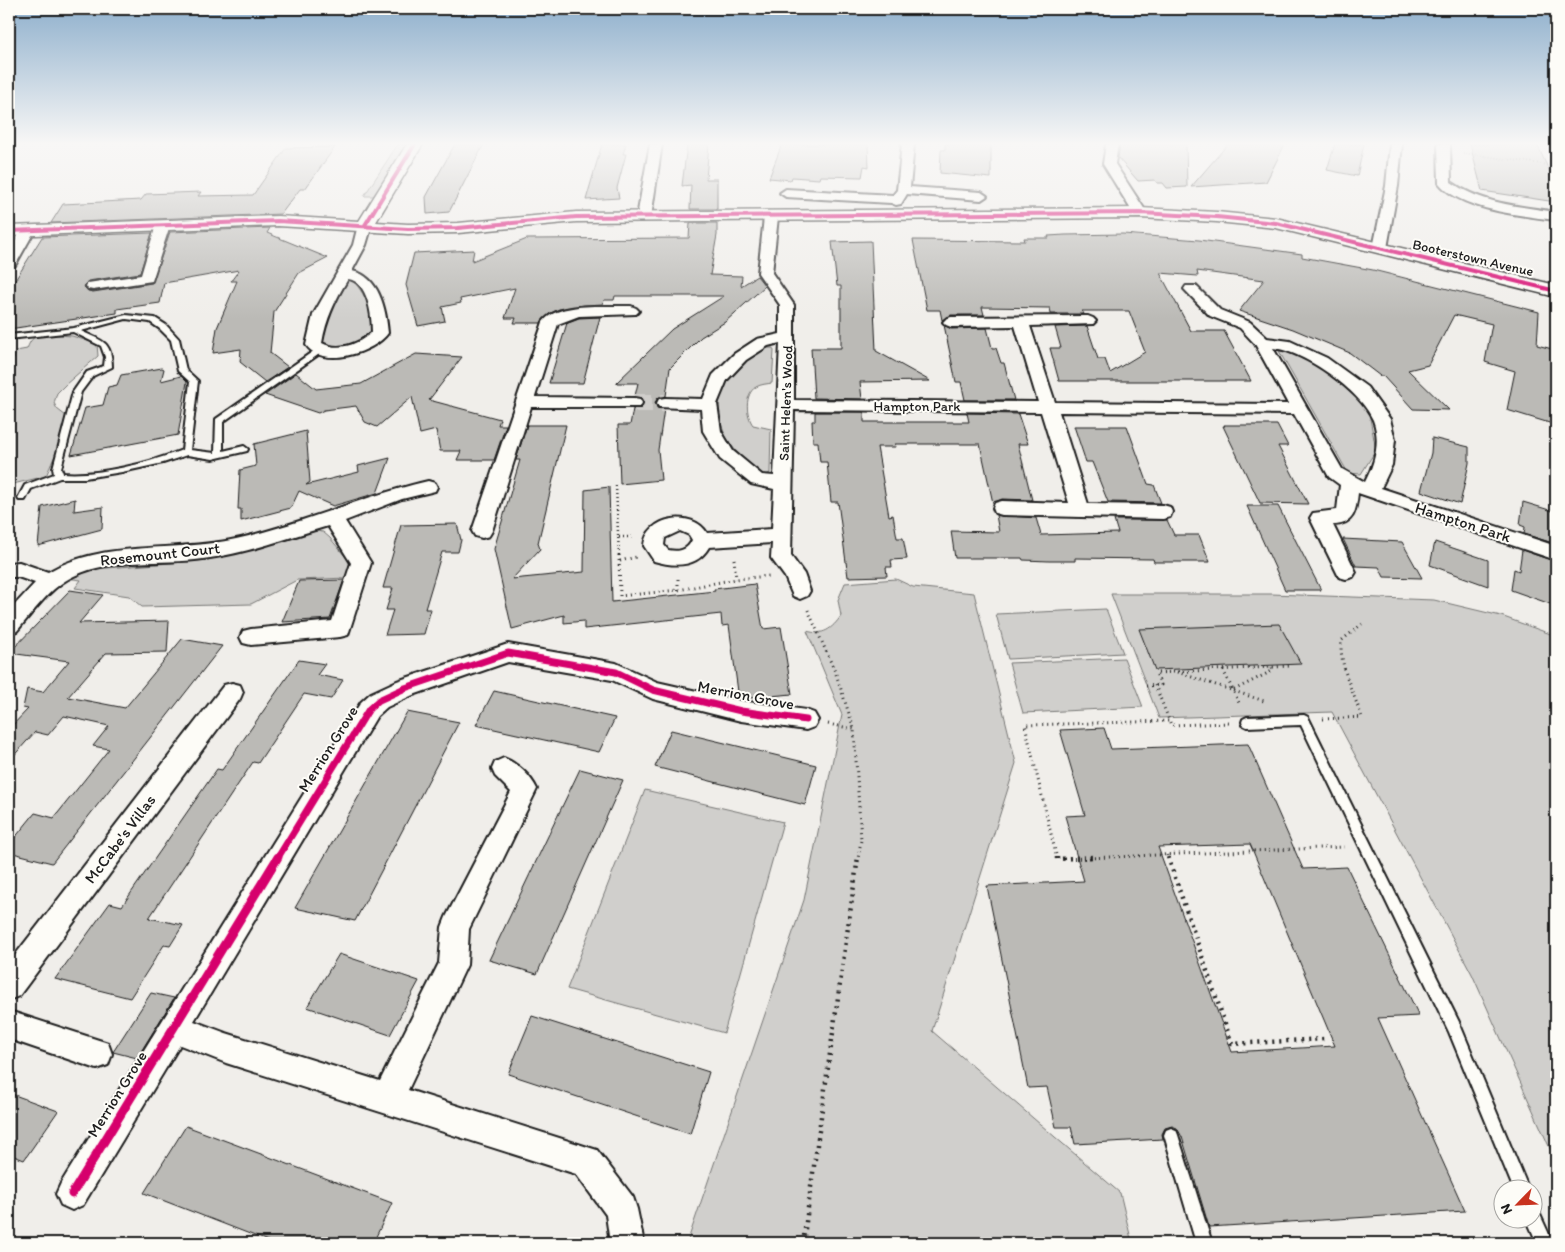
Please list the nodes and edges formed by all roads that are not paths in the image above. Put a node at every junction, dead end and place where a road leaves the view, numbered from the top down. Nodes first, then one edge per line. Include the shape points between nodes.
1 (379, 202) edge
2 (646, 202) edge
3 (895, 202) edge
4 (908, 202) edge
5 (1133, 202) edge
6 (1389, 202) edge
7 (1481, 202) edge
8 (1140, 213) junction
9 (644, 216) junction
10 (1556, 216) edge
11 (771, 217) junction
12 (163, 225) junction
13 (365, 225) junction
14 (28, 230) junction
15 (9, 231) edge
16 (1380, 248) junction
17 (9, 264) edge
18 (342, 274) junction
19 (92, 286) dead end
20 (1191, 288) dead end
21 (1556, 291) edge
22 (631, 312) dead end
23 (1088, 320) dead end
24 (1021, 321) junction
25 (951, 322) dead end
26 (74, 330) junction
27 (9, 337) edge
28 (788, 337) junction
29 (1262, 342) junction
30 (321, 350) junction
31 (525, 402) junction
32 (634, 403) tunnel mouth
33 (664, 404) tunnel mouth
34 (709, 404) junction
35 (787, 405) junction
36 (1048, 406) junction
37 (1299, 409) junction
38 (244, 449) dead end
39 (186, 452) junction
40 (219, 455) junction
41 (59, 475) junction
42 (1350, 483) junction
43 (784, 484) junction
44 (428, 487) dead end
45 (1370, 491) junction
46 (22, 498) dead end
47 (1002, 508) dead end
48 (1081, 510) junction
49 (1163, 512) dead end
50 (333, 518) junction
51 (482, 531) dead end
52 (781, 535) junction
53 (702, 540) dead end
54 (1556, 553) edge
55 (9, 570) edge
56 (1346, 572) dead end
57 (49, 581) junction
58 (800, 591) road end
59 (9, 624) edge
60 (251, 637) dead end
61 (232, 692) dead end
62 (806, 720) dead end
63 (1248, 722) road end
64 (504, 769) dead end
65 (9, 986) edge
66 (9, 1025) edge
67 (174, 1028) junction
68 (97, 1054) dead end
69 (387, 1099) junction
70 (1171, 1135) dead end
71 (1518, 1180) edge
72 (72, 1194) dead end
73 (1539, 1230) edge
74 (627, 1243) edge
75 (1204, 1243) edge
76 (1545, 1243) edge

1 - 13 street
2 - 9 street
3 - 11 street, Booterstown Avenue
4 - 8 street, Booterstown Avenue
5 - 8 street
6 - 16 street
7 - 10 street
8 - 16 street, Booterstown Avenue via 1276,223
9 - 11 street, Booterstown Avenue
9 - 13 street, Booterstown Avenue via 458,228 408,229
11 - 28 street, Saint Helen's Wood via 765,273 787,305
12 - 13 street, Booterstown Avenue via 278,221
12 - 14 street, Booterstown Avenue
12 - 19 street via 147,278
13 - 18 street via 365,235
14 - 15 street, Booterstown Avenue
14 - 17 street
16 - 21 street, Booterstown Avenue
18 - 30 street via 320,315 314,345
18 - 30 street via 362,279 375,304 380,333 373,341 357,348 336,352
20 - 29 street, Hampton Park via 1215,313 1245,325
22 - 31 street via 574,312 551,322
23 - 24 street
24 - 25 street
24 - 36 street
26 - 27 lane
26 - 39 lane via 126,317 138,318 152,320 175,339 182,371 194,381
26 - 41 lane via 99,340 108,348 108,367 90,374 77,392 57,468
28 - 34 street via 764,342 740,357 719,378
28 - 35 street, Saint Helen's Wood
29 - 37 street, Hampton Park
29 - 45 street via 1284,344 1329,365 1361,391 1381,418 1386,440 1384,465
30 - 40 lane via 219,421
31 - 32 street
31 - 51 street
33 - 34 street
34 - 43 street via 712,432 726,455 757,480
35 - 36 street, Hampton Park
35 - 43 street, Saint Helen's Wood
36 - 37 street, Hampton Park
36 - 48 street
37 - 42 street, Hampton Park via 1335,473
38 - 40 lane
39 - 40 lane
39 - 41 lane via 172,458 90,475
41 - 46 lane via 28,487
42 - 45 street, Hampton Park
42 - 56 street via 1346,512 1340,518 1320,518
43 - 52 street, Saint Helen's Wood
44 - 50 street, Rosemount Court via 398,494
45 - 54 street, Hampton Park
47 - 48 street
48 - 49 street
50 - 57 street, Rosemount Court via 204,552 84,563 64,570
50 - 60 street via 361,563 340,630
52 - 53 street
52 - 58 street, Saint Helen's Wood via 782,558 794,574
55 - 57 street via 19,569
57 - 59 street, Rosemount Court
61 - 65 street, McCabe's Villas
62 - 67 street, Merrion Grove via 741,711 653,690 616,672 508,653 458,668 380,700 369,709
63 - 71 lane via 1304,720 1454,1027
64 - 69 street via 525,789 456,927 453,965
66 - 68 street
67 - 69 street via 226,1048
67 - 72 street, Merrion Grove
69 - 74 street via 586,1161 621,1209
70 - 75 lane
73 - 76 lane

